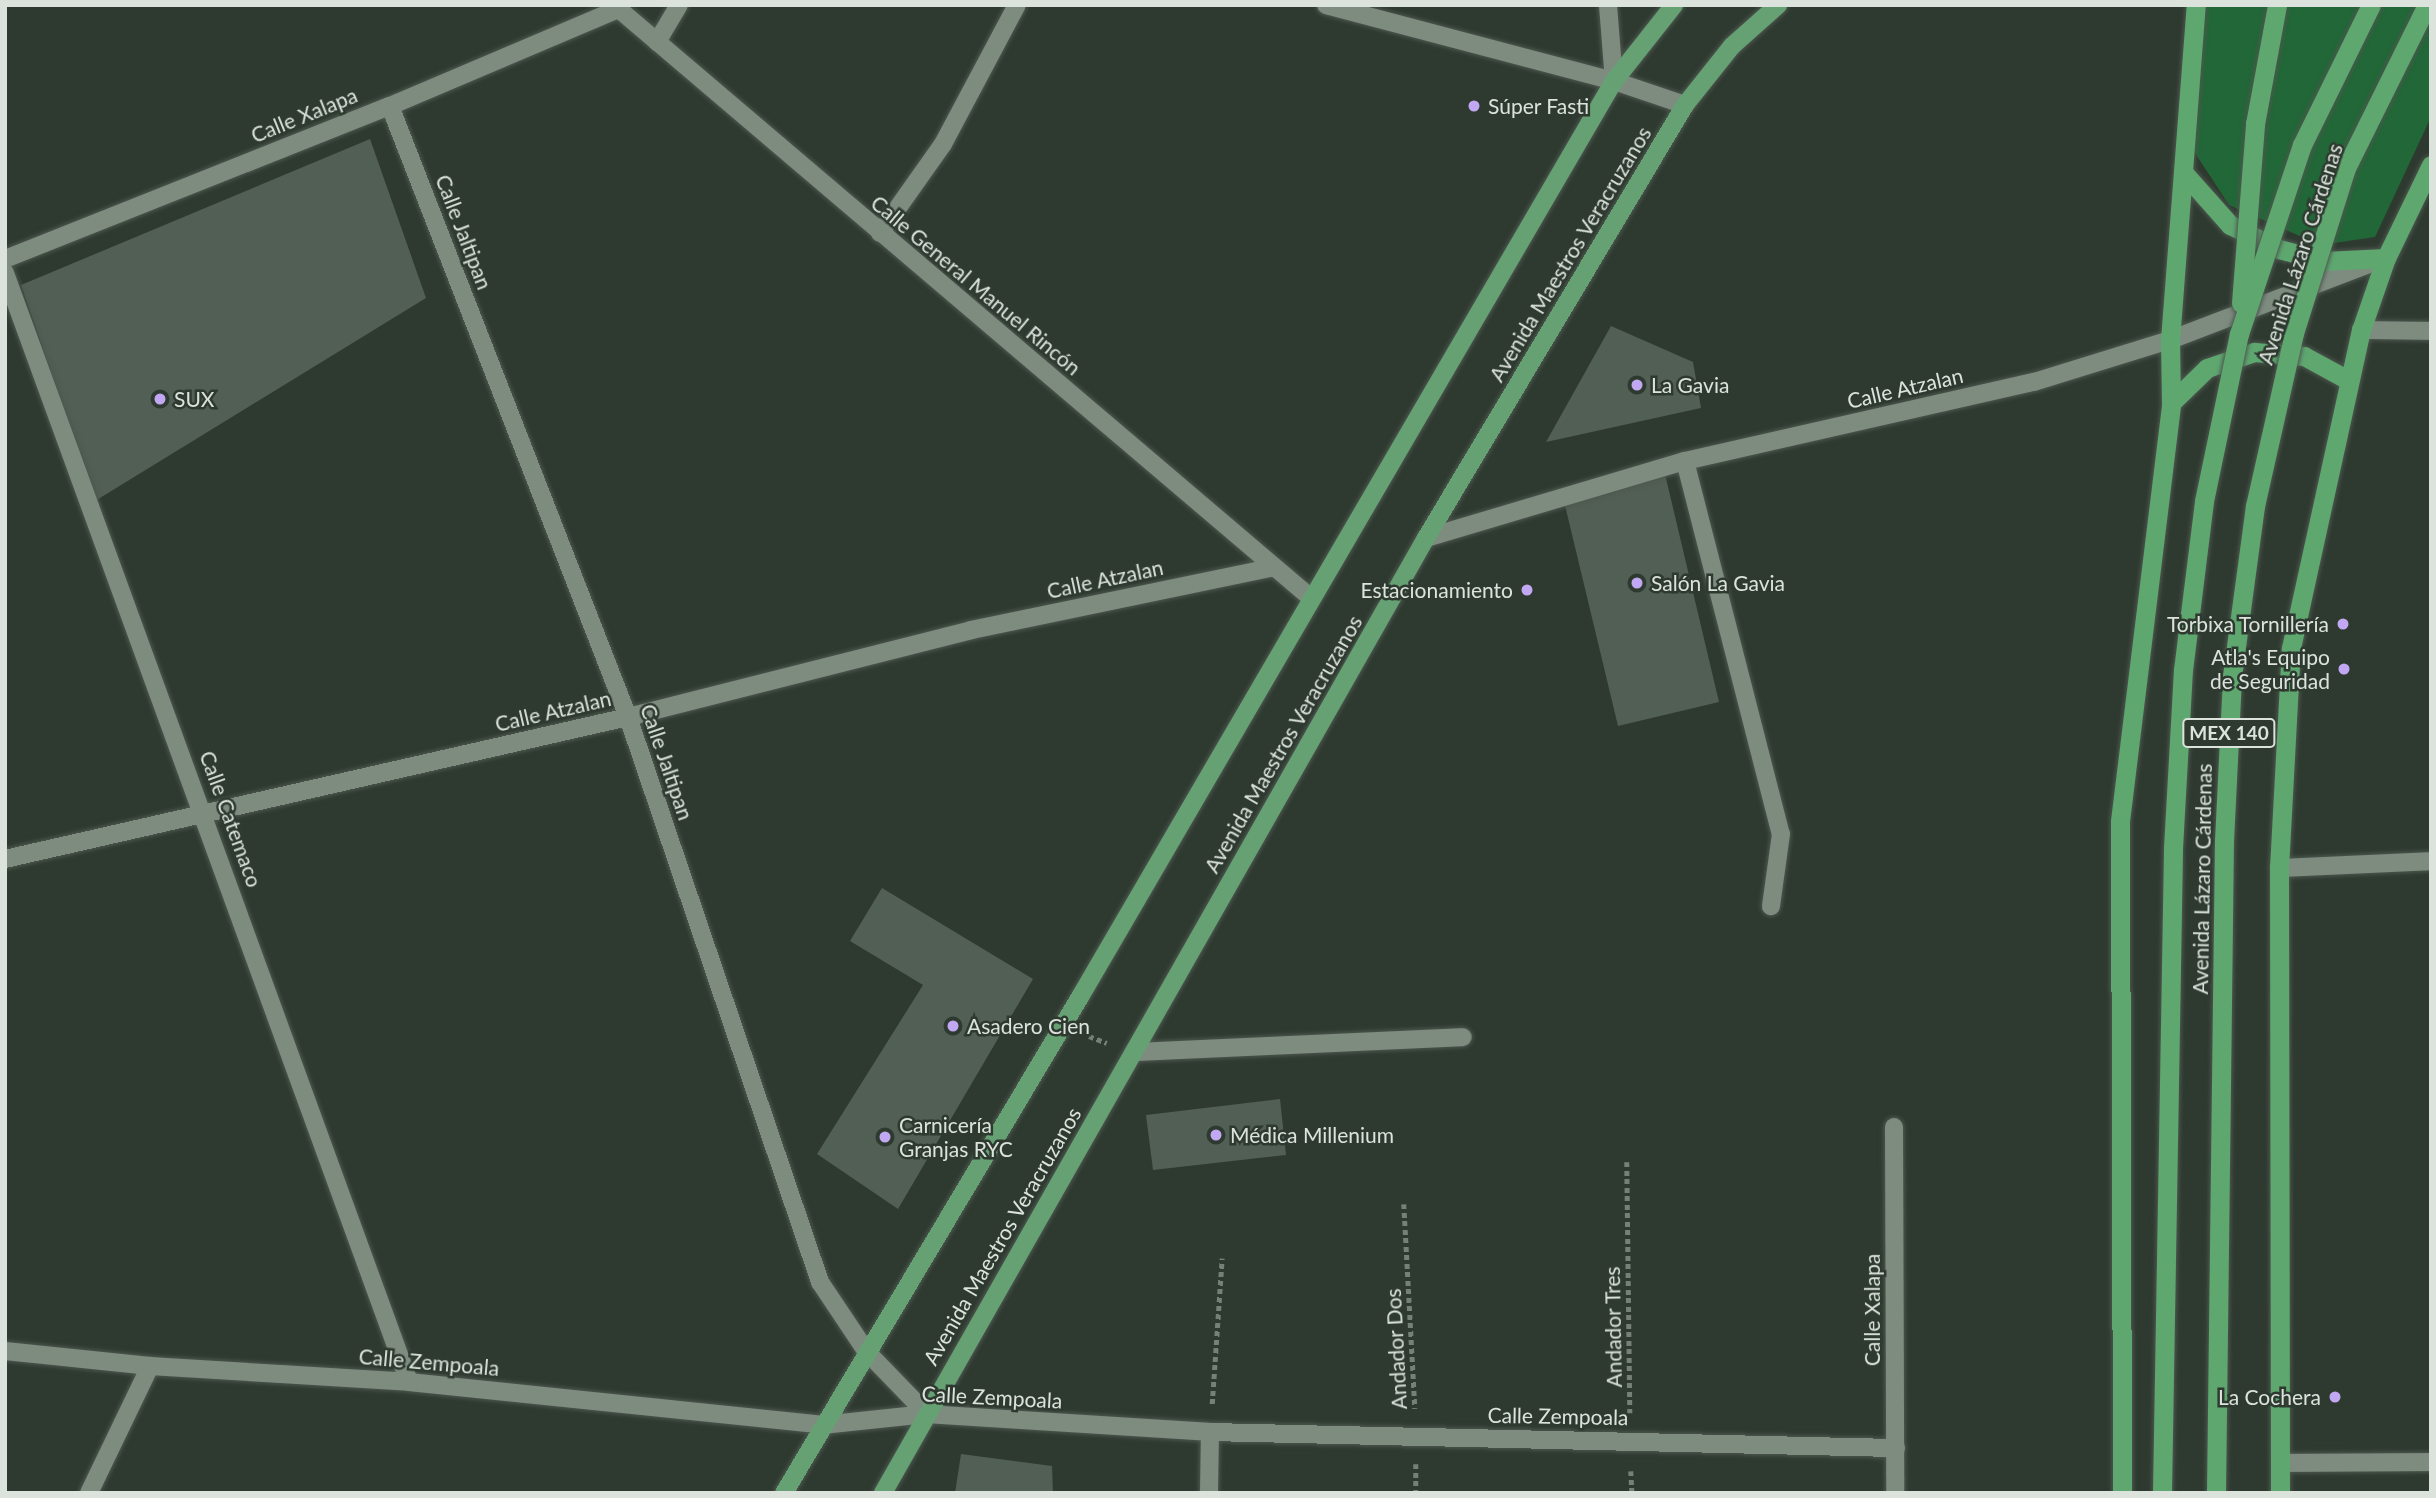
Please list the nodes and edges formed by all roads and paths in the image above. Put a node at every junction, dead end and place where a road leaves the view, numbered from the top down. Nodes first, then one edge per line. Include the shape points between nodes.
1 (679, 5) edge
2 (1017, 5) edge
3 (1326, 5) edge
4 (1608, 5) edge
5 (1674, 5) edge
6 (1778, 5) edge
7 (2196, 5) edge
8 (2277, 5) edge
9 (2371, 5) edge
10 (2427, 5) edge
11 (616, 7) edge
12 (657, 42) junction
13 (1614, 81) junction
14 (1685, 105) junction
15 (390, 106) junction
16 (2431, 165) edge
17 (2183, 172) junction
18 (880, 233) junction
19 (2386, 258) junction
20 (5, 259) edge
21 (5, 273) edge
22 (2361, 330) junction
23 (2431, 331) edge
24 (2239, 334) junction
25 (2170, 340) junction
26 (2348, 380) junction
27 (2171, 403) junction
28 (1685, 461) junction
29 (1426, 538) junction
30 (1274, 567) junction
31 (1311, 598) junction
32 (628, 717) junction
33 (206, 816) junction
34 (5, 859) edge
35 (2431, 862) edge
36 (2279, 868) junction
37 (1771, 906) dead end
38 (1062, 1027) junction
39 (1463, 1037) dead end
40 (1134, 1052) junction
41 (1894, 1127) dead end
42 (1627, 1162) dead end
43 (1404, 1204) dead end
44 (1222, 1258) dead end
45 (5, 1351) edge
46 (866, 1351) junction
47 (150, 1367) junction
48 (409, 1382) junction
49 (927, 1414) junction
50 (822, 1425) junction
51 (1210, 1432) junction
52 (1416, 1436) junction
53 (1630, 1440) junction
54 (1896, 1448) junction
55 (2431, 1462) edge
56 (2280, 1463) junction
57 (89, 1493) edge
58 (784, 1493) edge
59 (883, 1493) edge
60 (1209, 1493) edge
61 (1416, 1493) edge
62 (1632, 1493) edge
63 (1895, 1493) edge
64 (2122, 1493) edge
65 (2162, 1493) edge
66 (2216, 1493) edge
67 (2280, 1493) edge

1 - 12 street
2 - 18 street via 943,144
3 - 13 street
4 - 13 street
5 - 13 main road
6 - 14 main road, Avenida Maestros Veracruzanos via 1732,46
7 - 17 highway
8 - 24 highway, bridge via 2255,124
9 - 24 highway, Avenida Lázaro Cárdenas / MEX 140, bridge via 2302,145
10 - 66 highway, Avenida Lázaro Cárdenas / MEX 140, bridge via 2346,168 2294,333 2255,506 2232,676 2224,841
11 - 12 street, Calle General Manuel Rincón
11 - 15 street, Calle Xalapa
12 - 18 street, Calle General Manuel Rincón
13 - 14 street
13 - 31 main road
14 - 29 main road, Avenida Maestros Veracruzanos
15 - 20 street, Calle Xalapa
15 - 32 street, Calle Jaltipan
16 - 19 highway, MEX 140
17 - 19 highway via 2230,225 2279,249 2324,261
17 - 25 highway
18 - 30 street, Calle General Manuel Rincón
19 - 22 highway, MEX 140
19 - 25 street, Calle Atzalan
21 - 33 street, Calle Catemaco
22 - 23 street
22 - 26 highway, MEX 140
24 - 65 highway, Avenida Lázaro Cárdenas / MEX 140, bridge via 2204,501 2183,670 2173,848
25 - 27 highway
25 - 28 street, Calle Atzalan via 2034,382
26 - 27 highway via 2304,356 2254,352 2207,368
26 - 36 highway, MEX 140 via 2291,648
27 - 64 highway via 2120,821
28 - 29 street, Calle Atzalan
28 - 37 street via 1781,834
29 - 40 main road, Avenida Maestros Veracruzanos
30 - 31 street, Calle General Manuel Rincón
30 - 32 street, Calle Atzalan via 971,630
31 - 38 main road
32 - 33 street, Calle Atzalan
32 - 46 street, Calle Jaltipan via 820,1282
33 - 34 street, Calle Atzalan
33 - 48 street, Calle Catemaco
35 - 36 street
36 - 56 highway, MEX 140
38 - 40 path
38 - 46 main road
39 - 40 street
40 - 49 main road, Avenida Maestros Veracruzanos
41 - 54 street, Calle Xalapa
42 - 53 path, Andador Tres
43 - 52 path, Andador Dos
44 - 51 path
45 - 47 street, Calle Zempoala
46 - 49 street, Calle Jaltipan
46 - 50 main road
47 - 48 street, Calle Zempoala
47 - 57 street
48 - 50 street, Calle Zempoala
49 - 50 street, Calle Zempoala
49 - 51 street, Calle Zempoala
49 - 59 main road, Avenida Maestros Veracruzanos
50 - 58 main road
51 - 52 street, Calle Zempoala
51 - 60 street
52 - 53 street, Calle Zempoala
52 - 61 path, Andador Dos
53 - 54 street, Calle Zempoala
53 - 62 path, Andador Tres
54 - 63 street, Calle Xalapa
55 - 56 street
56 - 67 highway, MEX 140

